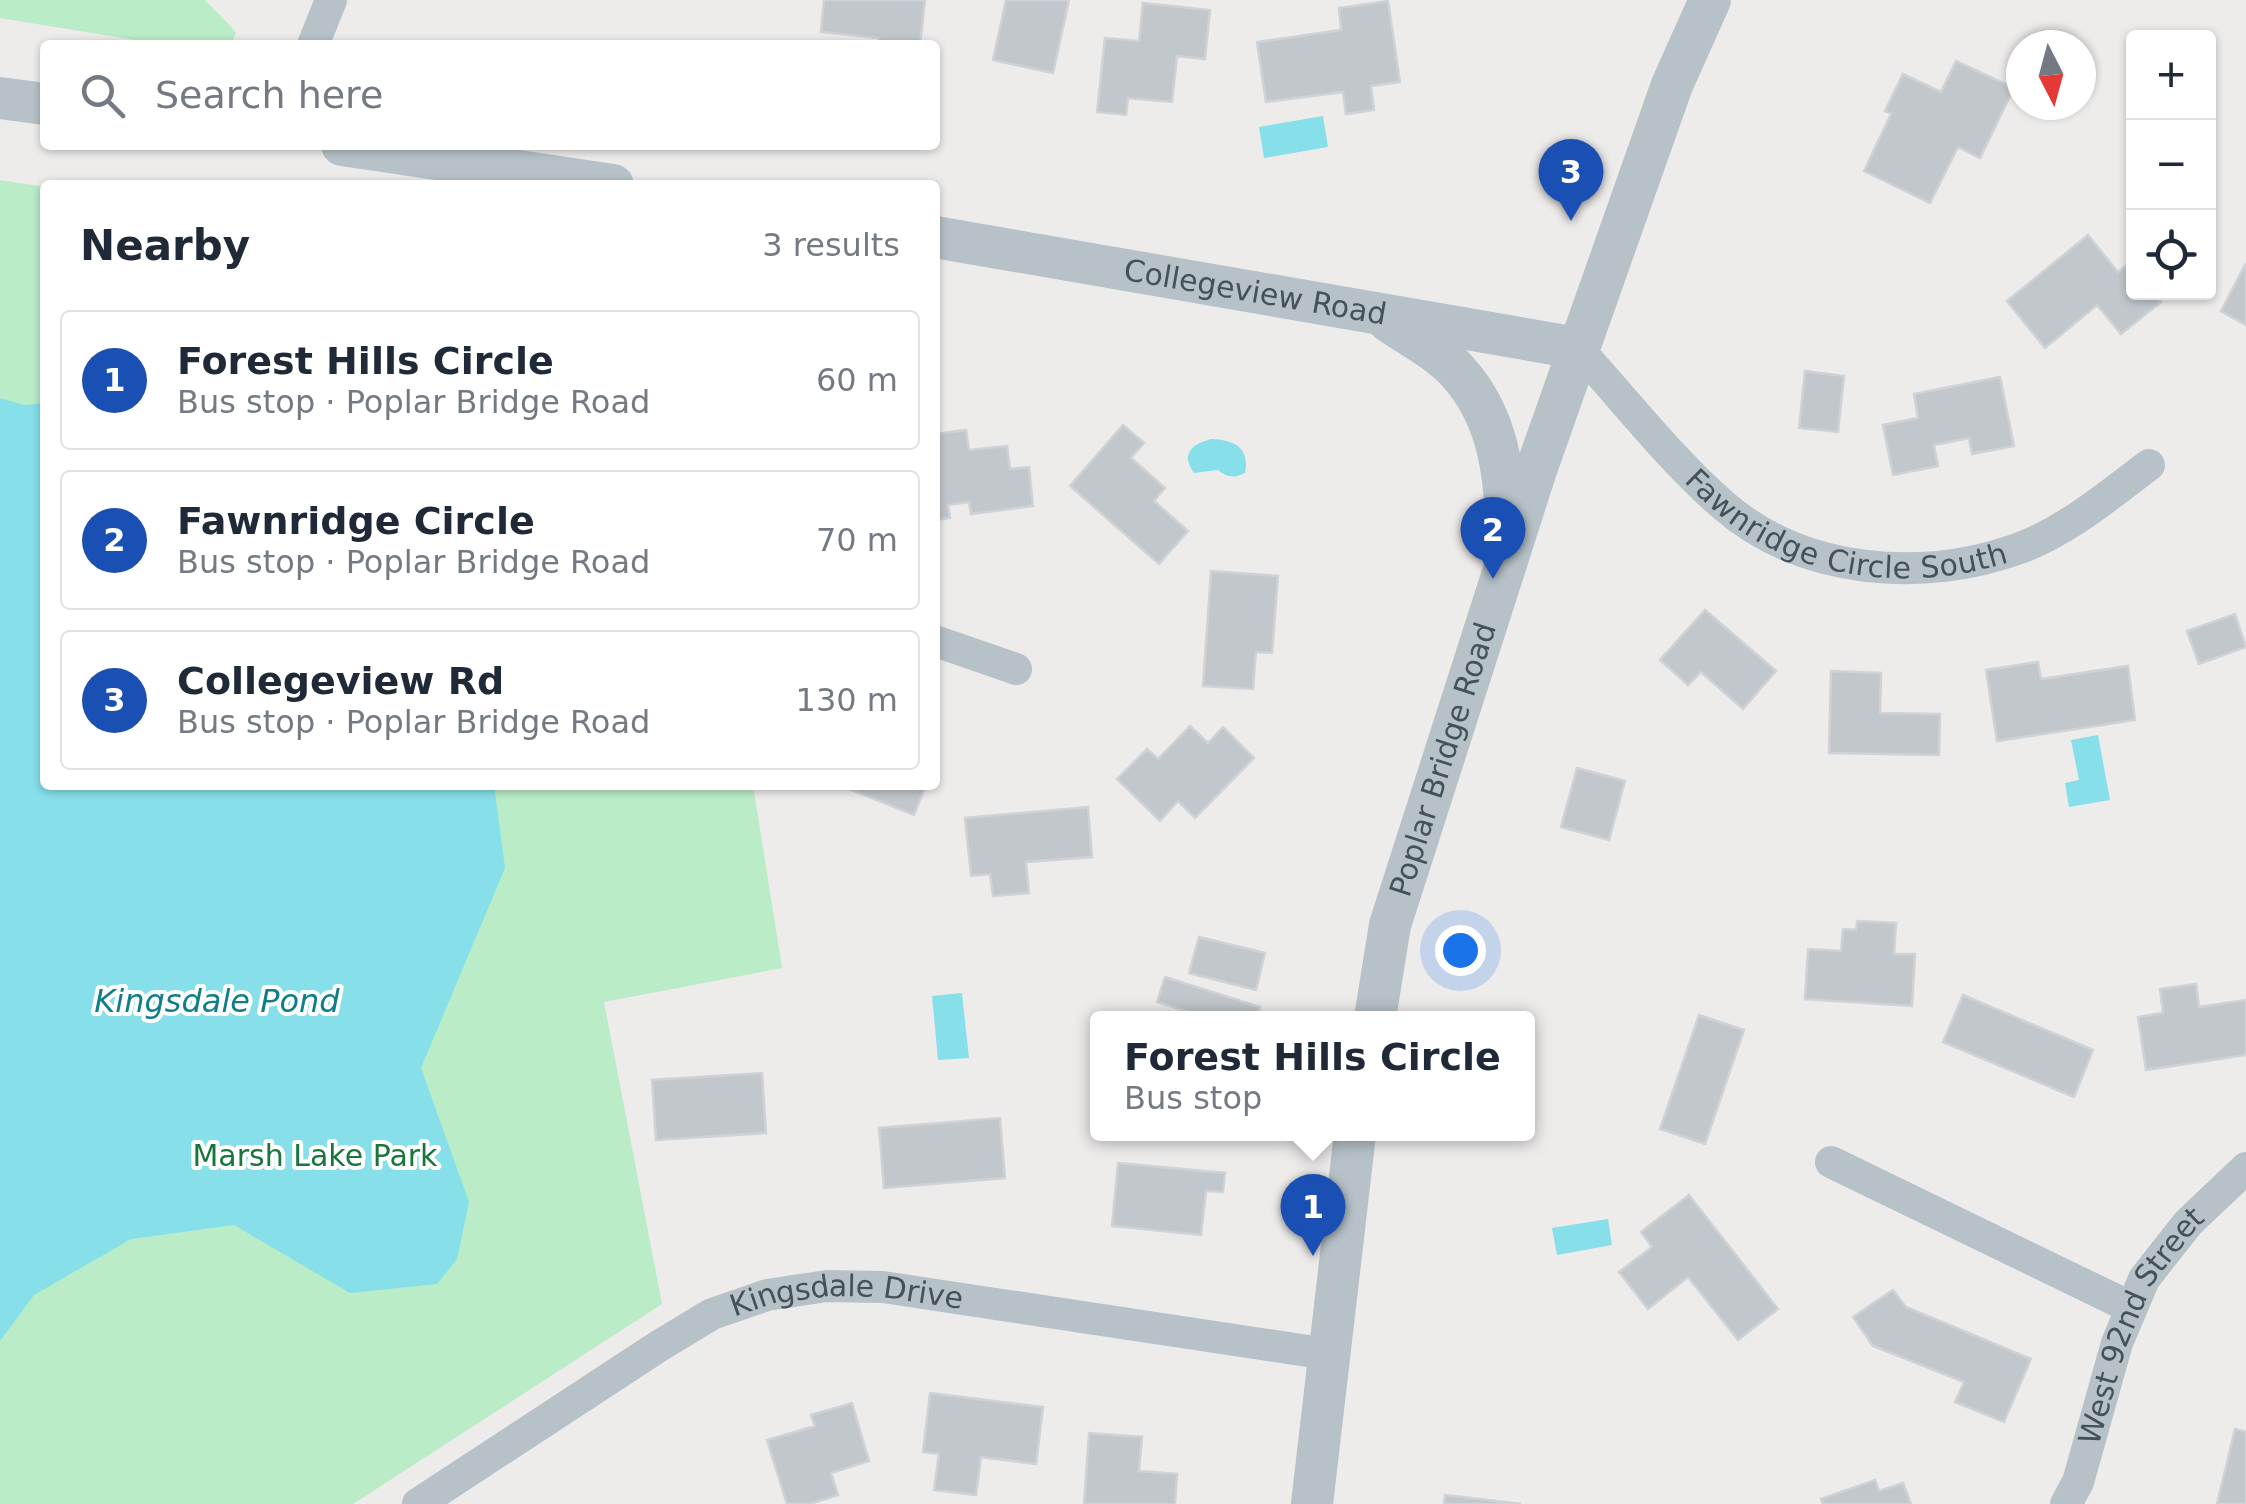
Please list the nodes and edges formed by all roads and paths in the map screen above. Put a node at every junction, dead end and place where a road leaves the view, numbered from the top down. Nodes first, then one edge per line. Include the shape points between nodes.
1 (330, 0) edge
2 (1710, 0) edge
3 (315, 40) edge
4 (0, 98) edge
5 (40, 103) edge
6 (376, 150) edge
7 (579, 180) edge
8 (940, 238) edge
9 (1375, 313) junction
10 (1578, 348) junction
11 (2149, 465) dead end
12 (1506, 562) junction
13 (940, 643) edge
14 (1016, 668) dead end
15 (1375, 1011) edge
16 (1354, 1141) edge
17 (1830, 1162) dead end
18 (2246, 1168) edge
19 (2130, 1306) junction
20 (1328, 1354) junction
21 (418, 1504) edge
22 (1312, 1504) edge
23 (2066, 1504) edge

1 - 3 street
2 - 10 street, Poplar Bridge Road via 1672,85
4 - 5 street
6 - 7 street
8 - 9 street, Collegeview Road
9 - 10 street, Collegeview Road
9 - 12 street via 1440,355 1482,404 1498,445
10 - 11 street, Fawnridge Circle South via 1725,507 1779,542 1838,561 1899,569 1962,565 2024,547
10 - 12 street, Poplar Bridge Road
12 - 15 street, Poplar Bridge Road via 1390,924
13 - 14 street
16 - 20 street
17 - 19 street
18 - 19 street, West 92nd Street via 2188,1223
19 - 23 street, West 92nd Street
20 - 21 street, Kingsdale Drive via 883,1287 767,1294 712,1314
20 - 22 street

